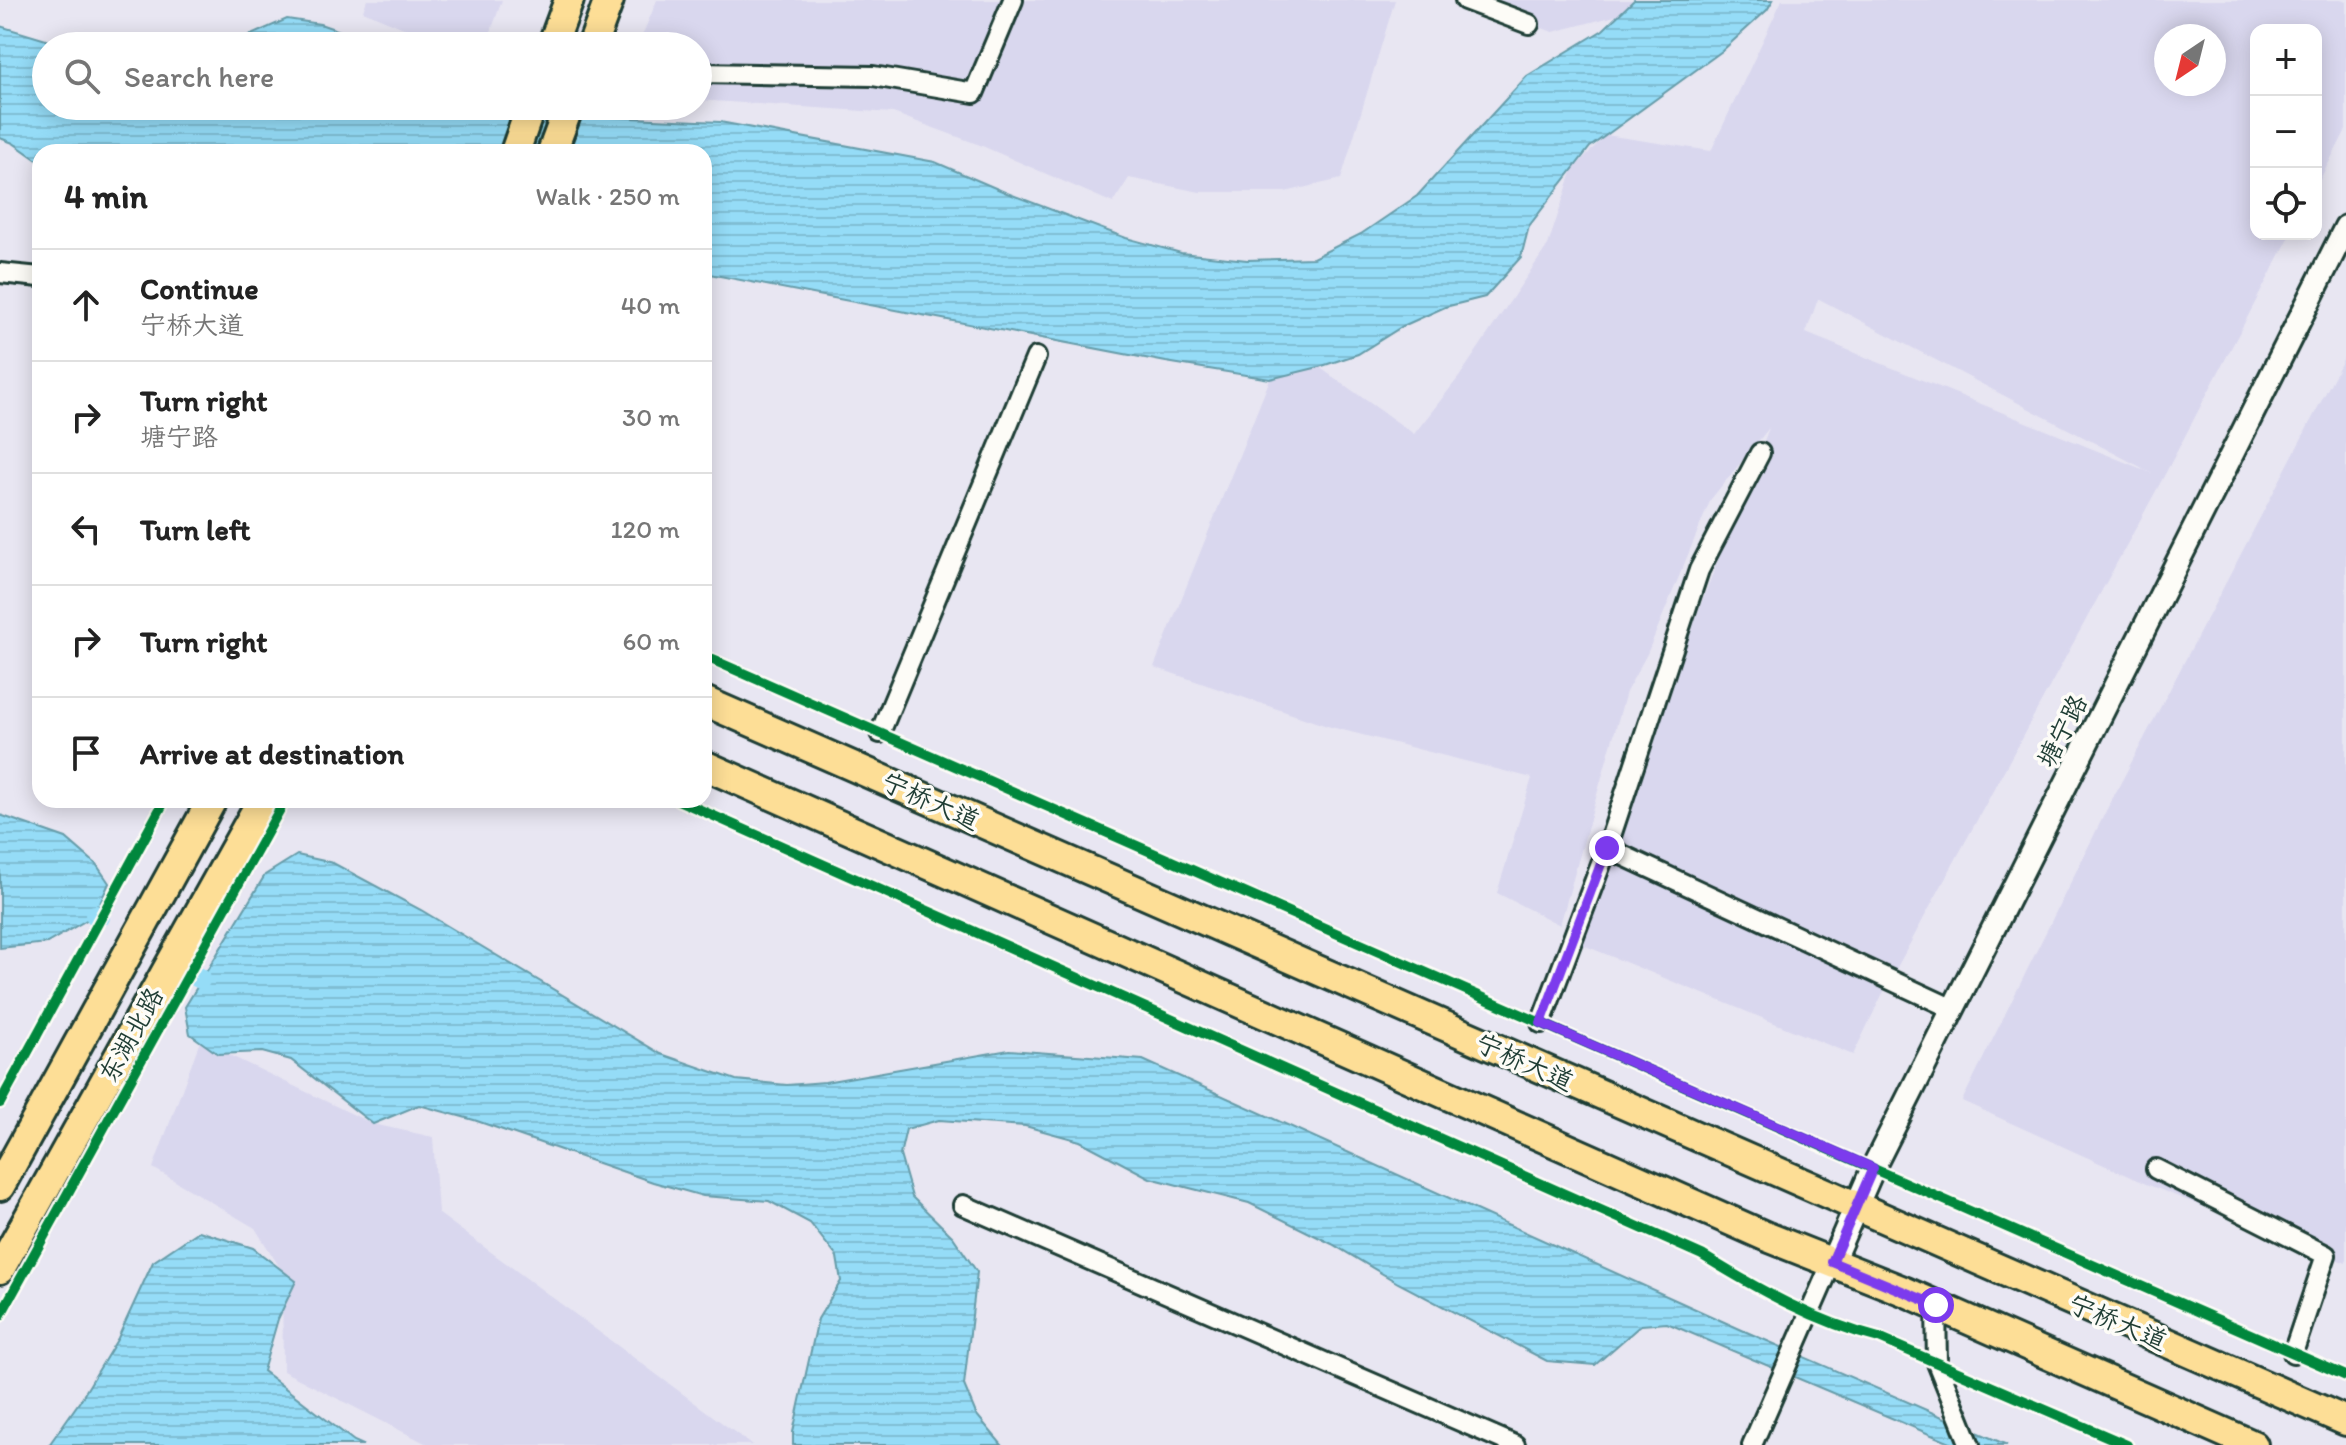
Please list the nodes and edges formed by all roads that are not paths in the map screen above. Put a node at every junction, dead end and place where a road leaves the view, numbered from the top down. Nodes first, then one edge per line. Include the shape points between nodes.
1 (569, 0) edge
2 (609, 0) edge
3 (1013, 0) edge
4 (1465, 0) edge
5 (1529, 24) dead end
6 (557, 32) edge
7 (597, 32) edge
8 (712, 73) edge
9 (526, 120) edge
10 (564, 120) edge
11 (518, 144) edge
12 (555, 144) edge
13 (2346, 227) edge
14 (0, 273) edge
15 (32, 276) edge
16 (1036, 357) dead end
17 (1760, 453) dead end
18 (712, 705) edge
19 (880, 733) dead end
20 (712, 769) edge
21 (208, 808) edge
22 (258, 808) edge
23 (1607, 848) junction
24 (1953, 1009) junction
25 (1541, 1023) dead end
26 (2156, 1169) dead end
27 (0, 1186) edge
28 (963, 1205) dead end
29 (1855, 1208) junction
30 (1832, 1262) junction
31 (0, 1269) edge
32 (1936, 1305) junction
33 (2293, 1353) dead end
34 (2346, 1421) edge
35 (1515, 1445) edge
36 (1752, 1445) edge
37 (1970, 1445) edge
38 (2253, 1445) edge

1 - 6 main road
2 - 7 main road
3 - 8 street via 974,93 873,76
4 - 5 street
9 - 11 main road
10 - 12 main road
13 - 24 street, 塘宁路
14 - 15 street
16 - 19 street
17 - 23 street via 1699,570
18 - 29 main road, 宁桥大道
20 - 30 main road
21 - 27 main road, 东湖北路
22 - 31 main road, 东湖北路
23 - 24 street
23 - 25 street
24 - 29 street, 塘宁路
26 - 33 street via 2326,1255
28 - 35 street
29 - 30 street, 塘宁路
29 - 34 main road, 宁桥大道
30 - 32 main road
30 - 36 street
32 - 37 street via 1937,1363
32 - 38 main road

